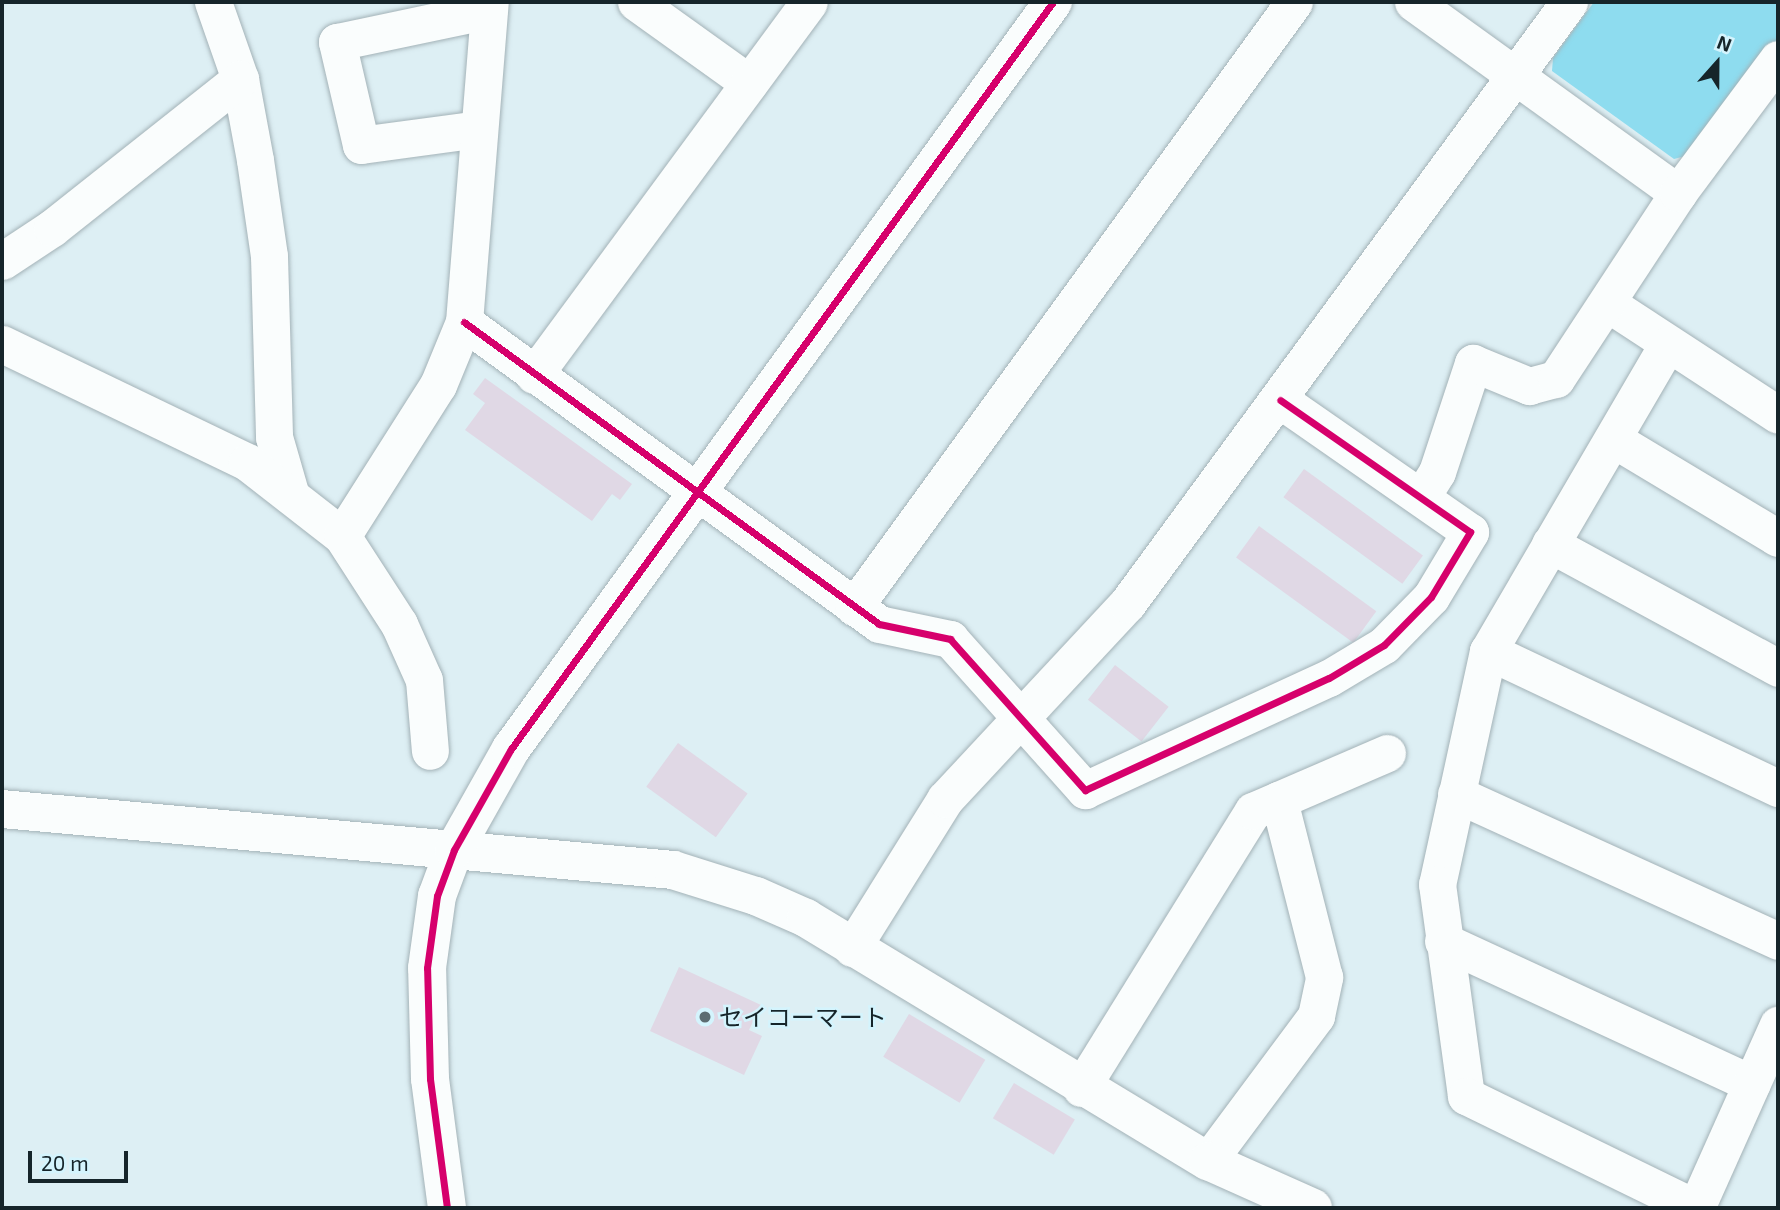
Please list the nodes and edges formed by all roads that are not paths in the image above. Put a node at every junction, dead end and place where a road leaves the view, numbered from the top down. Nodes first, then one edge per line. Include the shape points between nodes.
1 (213, 2) edge
2 (636, 2) edge
3 (809, 2) edge
4 (1054, 2) edge
5 (1294, 2) edge
6 (1413, 2) edge
7 (1569, 2) edge
8 (489, 6) edge
9 (1778, 59) edge
10 (1516, 76) junction
11 (240, 79) junction
12 (749, 83) junction
13 (480, 129) junction
14 (1678, 193) junction
15 (2, 261) edge
16 (1607, 303) junction
17 (464, 322) junction
18 (2, 344) edge
19 (1667, 345) junction
20 (534, 375) junction
21 (1280, 400) junction
22 (1778, 415) edge
23 (1613, 439) junction
24 (695, 492) junction
25 (291, 496) junction
26 (1422, 496) junction
27 (342, 536) junction
28 (1778, 538) edge
29 (1550, 544) junction
30 (854, 607) junction
31 (1488, 651) junction
32 (1778, 668) edge
33 (1020, 719) junction
34 (430, 751) dead end
35 (1387, 753) dead end
36 (1778, 788) edge
37 (1456, 794) junction
38 (1279, 800) junction
39 (2, 809) edge
40 (454, 850) junction
41 (1443, 941) junction
42 (1778, 941) edge
43 (852, 948) junction
44 (1778, 1025) edge
45 (1752, 1084) junction
46 (1081, 1088) junction
47 (1208, 1161) junction
48 (447, 1208) edge
49 (1312, 1208) edge
50 (1696, 1208) edge

1 - 11 street
2 - 12 street
3 - 12 street
4 - 24 street
5 - 30 street
6 - 10 street
7 - 10 street
8 - 13 street
8 - 13 street via 337,42 361,145
9 - 14 street
10 - 14 street
10 - 21 street
11 - 15 street via 52,228
11 - 25 street via 269,256 274,437
12 - 20 street
13 - 17 street
14 - 16 street
16 - 19 street
16 - 26 street via 1556,379 1529,386 1473,363 1437,472
17 - 20 street
17 - 27 street via 438,385
18 - 25 street via 247,462
19 - 22 street
19 - 23 street
20 - 24 street
21 - 26 street
21 - 33 street via 1127,604
23 - 28 street
23 - 29 street
24 - 30 street
24 - 40 street via 511,749
25 - 27 street
26 - 33 street via 1470,532 1432,597 1384,645 1329,678 1085,790
27 - 34 street via 399,624 424,680
29 - 31 street
29 - 32 street
30 - 33 street via 878,624 950,639
31 - 36 street
31 - 37 street
33 - 43 street via 946,799
35 - 38 street
37 - 41 street via 1437,884
37 - 42 street
38 - 46 street via 1254,811
38 - 47 street via 1324,977 1316,1016
39 - 40 street
40 - 43 street via 673,870 756,896 806,918
40 - 48 street via 437,896 427,968 429,1079
41 - 45 street
41 - 50 street via 1466,1096
43 - 46 street
44 - 45 street
45 - 50 street
46 - 47 street
47 - 49 street

